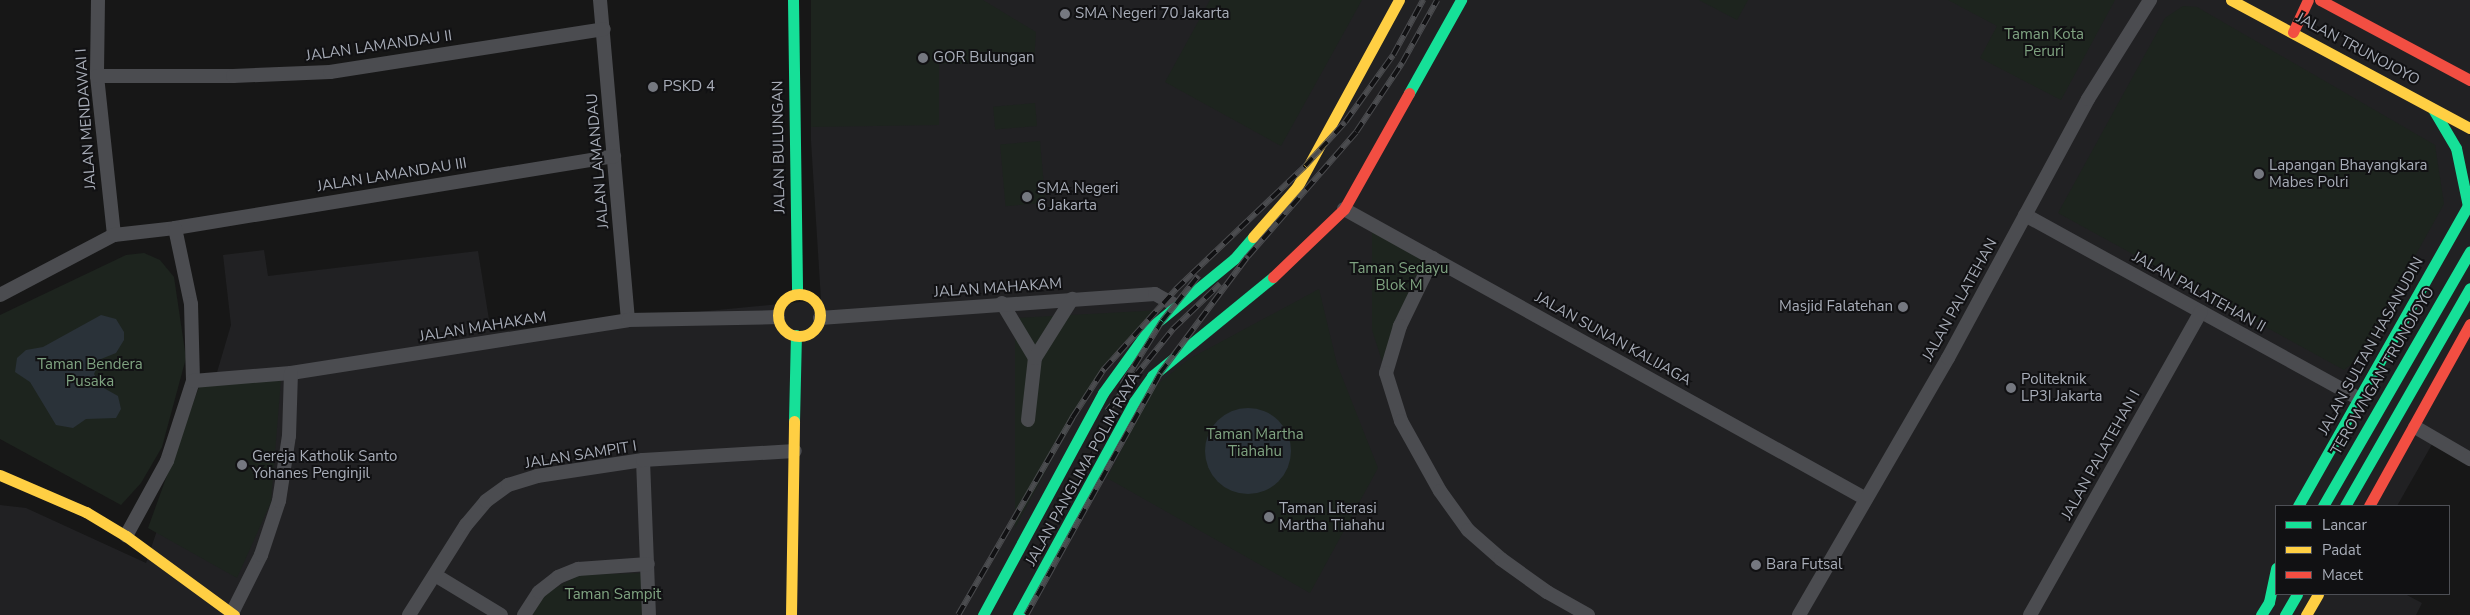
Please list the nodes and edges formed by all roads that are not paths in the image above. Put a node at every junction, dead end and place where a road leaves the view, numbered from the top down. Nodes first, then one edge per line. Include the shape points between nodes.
1 (98, 0) edge
2 (600, 0) edge
3 (793, 0) edge
4 (1399, 0) edge
5 (1461, 0) edge
6 (2150, 0) edge
7 (2231, 0) edge
8 (2308, 0) edge
9 (2320, 0) edge
10 (604, 29) junction
11 (2293, 32) junction
12 (2456, 72) junction
13 (2470, 74) edge
14 (96, 76) junction
15 (2470, 80) edge
16 (2430, 105) junction
17 (2470, 128) edge
18 (614, 156) junction
19 (2469, 204) edge
20 (1344, 209) junction
21 (2025, 215) junction
22 (174, 228) junction
23 (114, 235) junction
24 (2470, 251) edge
25 (1433, 258) junction
26 (0, 283) edge
27 (15, 287) junction
28 (2470, 288) edge
29 (797, 294) junction
30 (0, 295) edge
31 (1072, 299) junction
32 (1002, 303) junction
33 (1175, 305) junction
34 (2201, 312) junction
35 (778, 317) junction
36 (820, 318) junction
37 (628, 320) junction
38 (2470, 324) edge
39 (796, 335) junction
40 (1035, 358) junction
41 (292, 373) junction
42 (193, 381) junction
43 (2358, 398) junction
44 (1028, 420) dead end
45 (2415, 427) junction
46 (795, 451) junction
47 (2470, 459) edge
48 (643, 460) junction
49 (0, 476) edge
50 (1866, 499) junction
51 (2299, 505) edge
52 (2324, 505) edge
53 (2345, 505) edge
54 (2370, 505) edge
55 (126, 536) junction
56 (648, 564) junction
57 (2275, 573) edge
58 (435, 575) junction
59 (2275, 590) edge
60 (2296, 595) edge
61 (2317, 595) edge
62 (2269, 602) junction
63 (2286, 613) edge
64 (232, 615) edge
65 (409, 615) edge
66 (501, 615) edge
67 (524, 615) edge
68 (649, 615) edge
69 (791, 615) edge
70 (983, 615) edge
71 (1018, 615) edge
72 (1588, 615) edge
73 (1799, 615) edge
74 (2030, 615) edge
75 (2261, 615) edge
76 (2306, 615) edge

1 - 14 street, JALAN MENDAWAI I
2 - 10 street, JALAN LAMANDAU
3 - 29 main road, JALAN BULUNGAN
4 - 33 main road, JALAN PANGLIMA POLIM RAYA via 1296,188 1234,259
5 - 20 main road, JALAN PANGLIMA POLIM RAYA
6 - 21 street, JALAN PALATEHAN via 2088,100
7 - 11 main road, JALAN TRUNOJOYO
8 - 11 main road
9 - 12 main road, JALAN TRUNOJOYO
10 - 14 street, JALAN LAMANDAU II via 330,72
10 - 18 street, JALAN LAMANDAU
11 - 16 main road, JALAN TRUNOJOYO
12 - 13 main road
12 - 15 main road, JALAN TRUNOJOYO
14 - 23 street, JALAN MENDAWAI I
16 - 17 main road, JALAN TRUNOJOYO
16 - 19 main road via 2456,148
18 - 22 street, JALAN LAMANDAU III
18 - 37 street, JALAN LAMANDAU
19 - 43 main road, JALAN SULTAN HASANUDIN
20 - 25 street, JALAN SUNAN KALIJAGA
20 - 71 main road, JALAN PANGLIMA POLIM RAYA via 1287,266 1152,376 1134,402
21 - 34 street, JALAN PALATEHAN II
21 - 50 street, JALAN PALATEHAN
22 - 23 street
22 - 42 street via 191,304
23 - 27 street
24 - 52 main road, TEROWNGAN TRUNOJOYO
25 - 50 street, JALAN SUNAN KALIJAGA
25 - 72 street via 1400,326 1386,373 1401,421 1440,491 1468,530 1547,592
26 - 27 street
27 - 30 street
28 - 53 main road
29 - 35 main road via 783,302
29 - 36 main road via 814,300
31 - 32 street, JALAN MAHAKAM
31 - 33 street, JALAN MAHAKAM via 1155,294
31 - 40 street
32 - 36 street, JALAN MAHAKAM
32 - 40 street
33 - 70 main road, JALAN PANGLIMA POLIM RAYA via 1150,328 1103,393
34 - 43 street, JALAN PALATEHAN II
34 - 74 street, JALAN PALATEHAN I
35 - 37 street, JALAN MAHAKAM
35 - 39 main road via 787,332
36 - 39 main road via 811,332
37 - 41 street, JALAN MAHAKAM
38 - 45 main road
39 - 46 main road
40 - 44 street
41 - 42 street, JALAN MAHAKAM
41 - 64 street via 289,436 279,501 261,555
42 - 55 street via 167,461
43 - 51 main road, JALAN SULTAN HASANUDIN
45 - 47 street
45 - 54 main road
46 - 48 street, JALAN SAMPIT I
46 - 69 main road
48 - 56 street
48 - 58 street, JALAN SAMPIT I via 537,476 508,485 486,501 466,525
49 - 55 main road via 86,512
50 - 73 street, JALAN PALATEHAN
55 - 64 main road
56 - 67 street via 578,569 558,577 539,592
56 - 68 street
57 - 62 main road
58 - 65 street, JALAN SAMPIT I
58 - 66 street
59 - 62 main road
60 - 63 main road
61 - 76 main road
62 - 75 main road

